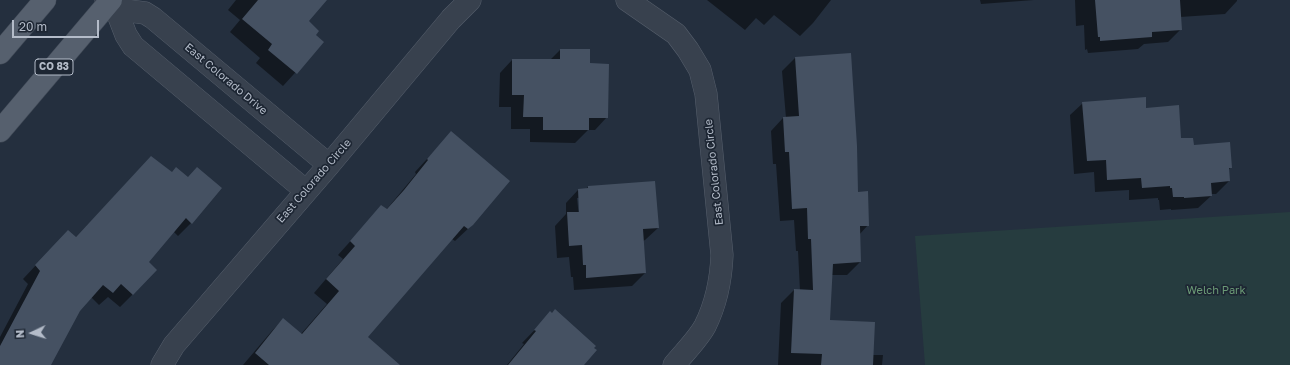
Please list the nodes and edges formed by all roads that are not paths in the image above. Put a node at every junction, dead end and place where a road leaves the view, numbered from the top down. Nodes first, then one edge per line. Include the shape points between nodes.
1 (45, 0) edge
2 (470, 0) edge
3 (627, 0) edge
4 (110, 3) edge
5 (0, 53) edge
6 (0, 131) edge
7 (329, 165) junction
8 (306, 190) junction
9 (162, 365) edge
10 (674, 365) edge

1 - 5 main road
2 - 7 street, East Colorado Circle via 450,19
3 - 10 street, East Colorado Circle via 676,34 700,70 706,94 722,270 716,299 704,327
4 - 6 main road, CO 83
4 - 7 street, East Colorado Drive via 153,18
4 - 8 street via 133,46
7 - 8 street, East Colorado Circle
8 - 9 street, East Colorado Circle via 174,345

